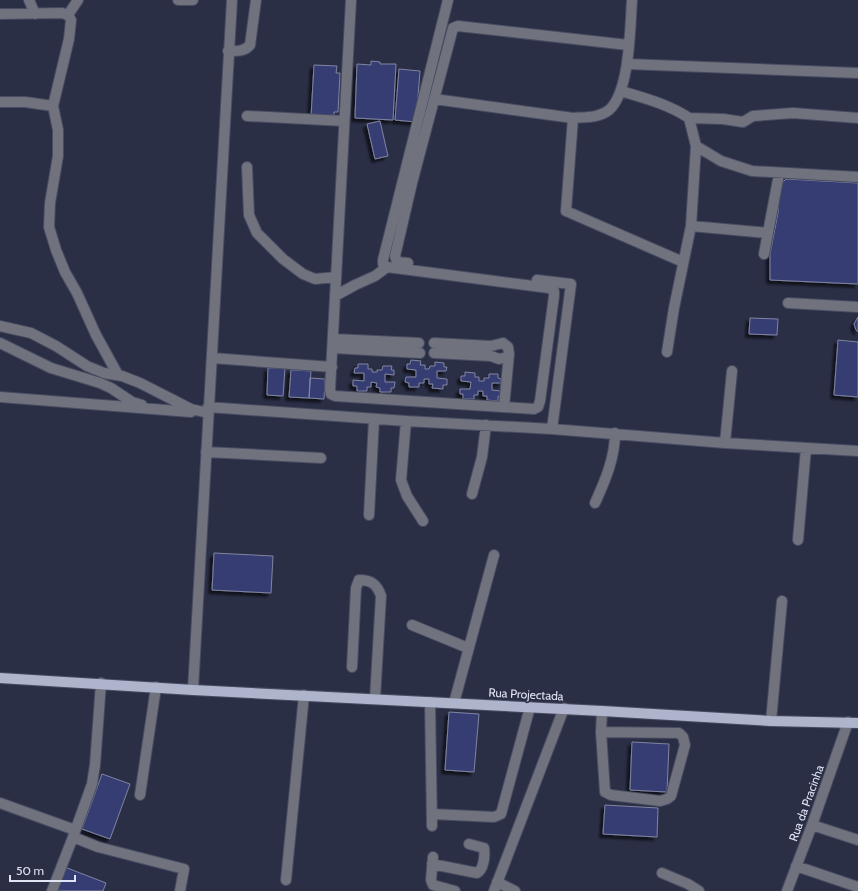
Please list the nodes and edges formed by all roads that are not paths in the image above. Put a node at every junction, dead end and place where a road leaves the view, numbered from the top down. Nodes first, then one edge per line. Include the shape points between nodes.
1 (29, 0) edge
2 (78, 0) edge
3 (179, 0) edge
4 (193, 0) edge
5 (232, 0) edge
6 (256, 0) edge
7 (351, 0) edge
8 (448, 0) edge
9 (632, 0) edge
10 (0, 14) edge
11 (35, 14) junction
12 (68, 15) junction
13 (628, 45) junction
14 (228, 51) junction
15 (627, 64) junction
16 (858, 73) edge
17 (620, 91) junction
18 (434, 99) junction
19 (0, 102) edge
20 (53, 106) junction
21 (247, 116) dead end
22 (574, 118) junction
23 (689, 118) junction
24 (858, 118) edge
25 (344, 121) junction
26 (696, 146) junction
27 (247, 167) dead end
28 (779, 174) junction
29 (858, 177) edge
30 (691, 226) junction
31 (768, 233) junction
32 (764, 254) dead end
33 (684, 262) junction
34 (387, 267) junction
35 (336, 276) junction
36 (335, 296) junction
37 (788, 303) dead end
38 (858, 307) edge
39 (0, 326) edge
40 (0, 343) edge
41 (333, 344) junction
42 (420, 348) junction
43 (434, 348) junction
44 (667, 352) dead end
45 (508, 354) junction
46 (212, 358) junction
47 (332, 367) junction
48 (732, 371) dead end
49 (118, 375) junction
50 (0, 397) edge
51 (504, 407) junction
52 (156, 409) junction
53 (208, 410) junction
54 (374, 419) junction
55 (406, 421) junction
56 (486, 425) junction
57 (552, 429) junction
58 (615, 433) junction
59 (725, 443) junction
60 (806, 448) junction
61 (858, 451) edge
62 (206, 452) junction
63 (321, 458) dead end
64 (472, 494) dead end
65 (595, 503) dead end
66 (369, 514) dead end
67 (423, 521) dead end
68 (798, 540) dead end
69 (494, 555) dead end
70 (782, 601) dead end
71 (412, 625) dead end
72 (468, 648) junction
73 (352, 667) dead end
74 (0, 678) edge
75 (101, 683) junction
76 (156, 687) junction
77 (193, 690) junction
78 (304, 695) junction
79 (376, 699) junction
80 (430, 702) junction
81 (454, 703) junction
82 (530, 707) junction
83 (564, 708) junction
84 (602, 710) junction
85 (771, 721) junction
86 (853, 723) edge
87 (602, 732) junction
88 (140, 795) dead end
89 (0, 803) edge
90 (432, 814) junction
91 (812, 825) junction
92 (432, 826) dead end
93 (74, 834) junction
94 (858, 840) edge
95 (469, 844) dead end
96 (796, 866) junction
97 (662, 873) dead end
98 (286, 880) dead end
99 (495, 887) edge
100 (858, 887) edge
101 (52, 891) edge
102 (180, 891) edge
103 (455, 891) edge
104 (515, 891) edge
105 (699, 891) edge
106 (787, 891) edge

1 - 11 street
2 - 12 street
3 - 4 street
5 - 14 street
6 - 14 street via 250,45 242,51
7 - 25 street
8 - 34 street via 383,260
9 - 13 street
10 - 11 street
11 - 12 street
12 - 20 street via 71,20 69,39
13 - 15 street
13 - 18 street via 455,27 451,31
14 - 46 street
15 - 16 street
15 - 17 street
17 - 22 street via 609,110 594,116
17 - 23 street via 653,100
18 - 22 street
18 - 57 street via 398,240 396,261 570,284
19 - 20 street
20 - 49 street via 58,130 58,156 50,203 49,227 65,272
21 - 25 street
22 - 33 street via 566,211
23 - 24 street via 743,122 753,116 793,113
23 - 26 street
25 - 35 street
26 - 28 street via 721,161 752,171
26 - 30 street
27 - 35 street via 249,215 257,233 283,259 303,274 315,279
28 - 29 street
28 - 31 street
30 - 31 street
30 - 33 street
31 - 32 street
33 - 44 street
34 - 36 street via 375,276
34 - 51 street via 549,288 554,291 538,407
35 - 36 street
36 - 41 street
37 - 38 street
39 - 49 street via 31,333 87,366
40 - 52 street via 40,363 100,383 132,402
41 - 42 street
41 - 47 street
42 - 43 street via 426,356
42 - 43 street via 426,339 430,340
43 - 45 street via 498,359 507,357
43 - 45 street via 491,346 503,343 508,347
45 - 51 street
46 - 47 street
46 - 53 street
47 - 51 street via 330,390 335,396
48 - 59 street
49 - 53 street via 140,383 191,409
50 - 52 street
52 - 53 street
53 - 54 street
53 - 62 street
54 - 55 street
54 - 66 street
55 - 56 street
55 - 67 street via 401,480 407,496
56 - 57 street
56 - 64 street via 482,457
57 - 58 street
58 - 59 street
58 - 65 street via 612,459
59 - 60 street
60 - 61 street
60 - 68 street
62 - 63 street
62 - 77 street
69 - 72 street
70 - 85 street
71 - 72 street
72 - 81 street
73 - 79 street via 356,588 359,580 367,580 379,588 381,596
74 - 75 main road, Rua Projectada
75 - 76 main road, Rua Projectada
75 - 93 street via 94,775
76 - 77 main road, Rua Projectada
76 - 88 street
77 - 78 main road, Rua Projectada
78 - 79 main road, Rua Projectada
78 - 98 street
79 - 80 main road, Rua Projectada
80 - 81 main road, Rua Projectada
80 - 90 street
81 - 82 main road, Rua Projectada
82 - 83 main road, Rua Projectada
82 - 90 street via 501,814 494,817
83 - 84 main road, Rua Projectada
83 - 99 street
84 - 85 main road, Rua Projectada
84 - 87 street
85 - 86 main road, Rua Projectada
86 - 91 street, Rua da Pracinha
87 - 87 street via 605,792 610,795 660,801 671,796 684,745 683,737 679,733
89 - 93 street
90 - 92 street
91 - 94 street
91 - 96 street, Rua da Pracinha
93 - 101 street
93 - 102 street via 98,847 184,869
95 - 103 street via 485,850 479,872 433,861 433,886
96 - 100 street
96 - 106 street, Rua da Pracinha
97 - 105 street
99 - 104 street

